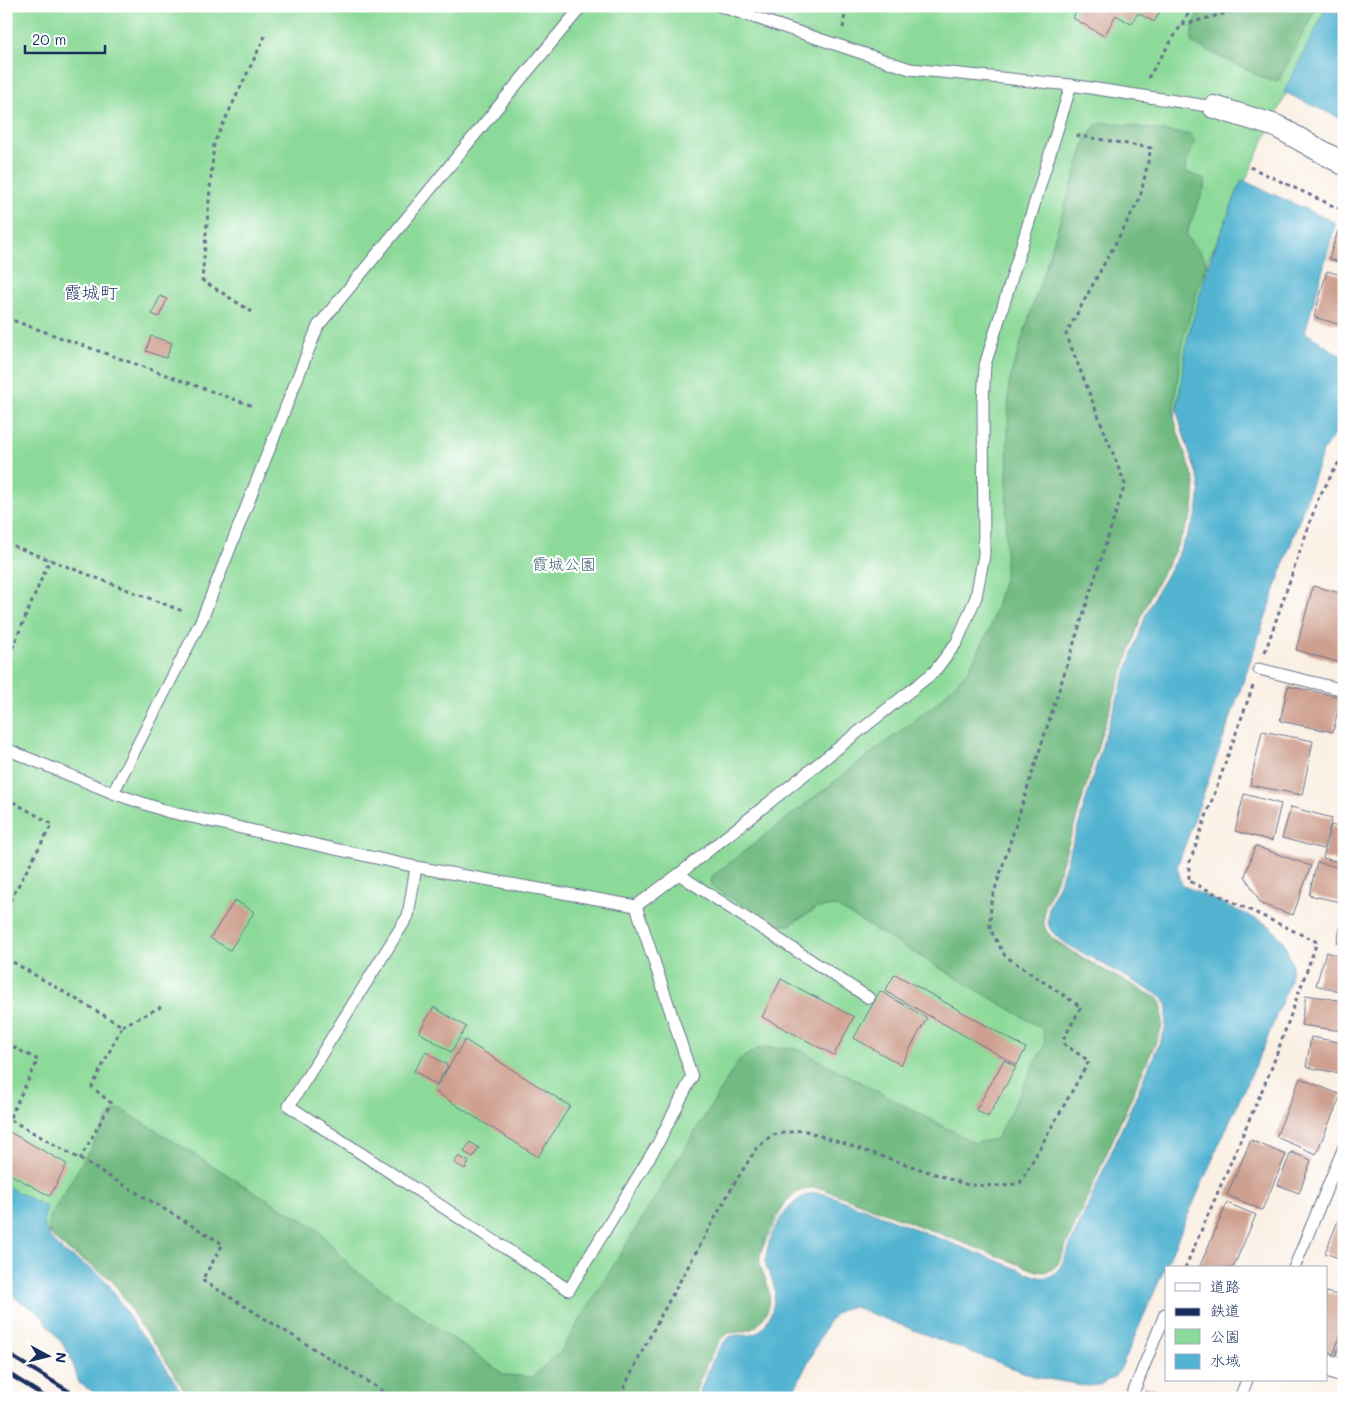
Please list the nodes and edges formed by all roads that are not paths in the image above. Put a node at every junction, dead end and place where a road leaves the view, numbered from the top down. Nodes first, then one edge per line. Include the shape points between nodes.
1 (582, 6) edge
2 (720, 6) edge
3 (1071, 85) junction
4 (1214, 107) joint
5 (1344, 164) edge
6 (1259, 669) road end
7 (1344, 690) edge
8 (6, 749) edge
9 (113, 794) junction
10 (416, 867) junction
11 (679, 874) junction
12 (636, 906) junction
13 (869, 998) dead end
14 (1344, 1147) edge
15 (1295, 1266) edge
16 (1165, 1314) edge
17 (1328, 1367) edge
18 (1344, 1371) edge
19 (1246, 1382) edge
20 (1131, 1398) edge
21 (1240, 1398) edge

1 - 9 lane via 318,326 202,619
2 - 3 lane via 910,69
3 - 4 lane
3 - 11 lane via 985,365 984,555 976,597 957,642 934,672
4 - 5 street via 1276,126
6 - 7 lane
8 - 9 lane
9 - 10 lane via 169,812
10 - 12 lane
10 - 12 lane via 408,916 289,1106 569,1290 657,1145 692,1077
11 - 12 lane
11 - 13 lane
14 - 15 lane
16 - 20 lane
17 - 18 street
19 - 21 lane

